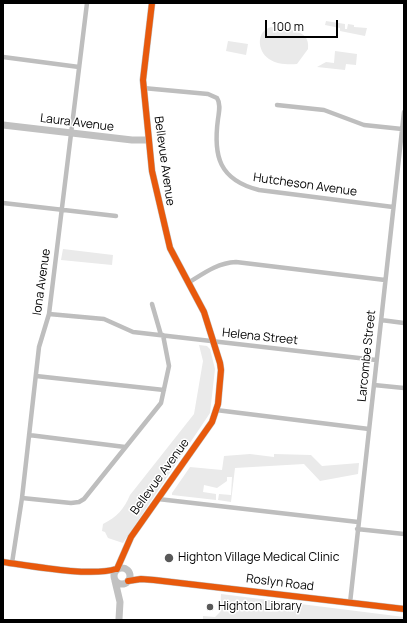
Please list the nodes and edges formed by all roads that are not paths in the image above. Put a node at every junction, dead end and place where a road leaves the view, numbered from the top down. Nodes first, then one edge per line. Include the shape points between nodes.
1 (87, 3) edge
2 (152, 3) edge
3 (3, 57) edge
4 (79, 67) junction
5 (143, 88) junction
6 (277, 104) dead end
7 (404, 112) edge
8 (3, 125) edge
9 (402, 129) junction
10 (71, 133) junction
11 (148, 140) junction
12 (3, 203) edge
13 (393, 207) junction
14 (62, 210) junction
15 (116, 216) dead end
16 (385, 280) junction
17 (188, 283) junction
18 (152, 304) dead end
19 (49, 314) junction
20 (380, 320) junction
21 (404, 323) edge
22 (162, 335) junction
23 (214, 342) junction
24 (376, 360) junction
25 (36, 376) junction
26 (374, 385) junction
27 (404, 388) edge
28 (164, 390) junction
29 (216, 410) junction
30 (369, 430) junction
31 (29, 435) junction
32 (125, 448) junction
33 (22, 498) junction
34 (158, 499) junction
35 (358, 522) junction
36 (357, 529) junction
37 (404, 534) edge
38 (126, 548) junction
39 (3, 562) edge
40 (12, 563) junction
41 (117, 569) junction
42 (129, 571) junction
43 (92, 572) junction
44 (115, 580) junction
45 (154, 580) junction
46 (128, 582) junction
47 (120, 602) junction
48 (350, 603) junction
49 (404, 609) edge
50 (119, 620) edge

1 - 4 street, Iona Avenue
2 - 5 street, Bellevue Avenue via 143,69
3 - 4 street
4 - 10 street, Iona Avenue
5 - 11 street, Bellevue Avenue
5 - 13 street, Hutcheson Avenue via 208,94 217,98 219,106 215,142 218,158 230,175 242,185 259,190
6 - 9 street via 324,110 364,125
7 - 9 street, Larcombe Street
8 - 10 street, Laura Avenue
9 - 13 street, Larcombe Street
10 - 11 street, Laura Avenue
10 - 14 street, Iona Avenue
11 - 17 street, Bellevue Avenue via 157,198 170,248
12 - 14 street
13 - 16 street, Larcombe Street
14 - 15 street
14 - 19 street, Iona Avenue
16 - 17 street via 224,262
16 - 20 street, Larcombe Street
17 - 23 street, Bellevue Avenue via 204,312
18 - 22 street
19 - 22 street, Helena Street via 104,320 131,331
19 - 25 street, Iona Avenue via 39,347
20 - 21 street
20 - 24 street, Larcombe Street
22 - 23 street, Helena Street
22 - 28 street via 169,366
23 - 24 street, Helena Street
23 - 29 street, Bellevue Avenue via 221,370
24 - 26 street, Larcombe Street
25 - 28 street
25 - 31 street, Iona Avenue
26 - 27 street
26 - 30 street, Larcombe Street
28 - 32 street via 160,403
29 - 30 street
29 - 34 street, Bellevue Avenue via 208,429
30 - 35 street, Larcombe Street
31 - 32 street
31 - 33 street, Iona Avenue
32 - 33 street via 79,502
33 - 40 street, Iona Avenue
34 - 35 street
34 - 38 street, Bellevue Avenue
35 - 36 street, Larcombe Street
36 - 37 street
36 - 48 street, Larcombe Street
38 - 41 street, Bellevue Avenue
38 - 42 street
39 - 40 street, Roslyn Road
40 - 43 street, Roslyn Road
41 - 42 street, Roslyn Road via 123,567
41 - 43 street, Roslyn Road
41 - 44 street via 114,574
42 - 45 street, Roslyn Road
42 - 46 street
43 - 44 street, Roslyn Road
44 - 46 street, Roslyn Road via 122,584
44 - 47 street
45 - 46 street, Roslyn Road
45 - 48 street, Roslyn Road
46 - 47 street
47 - 50 street
48 - 49 street, Roslyn Road

